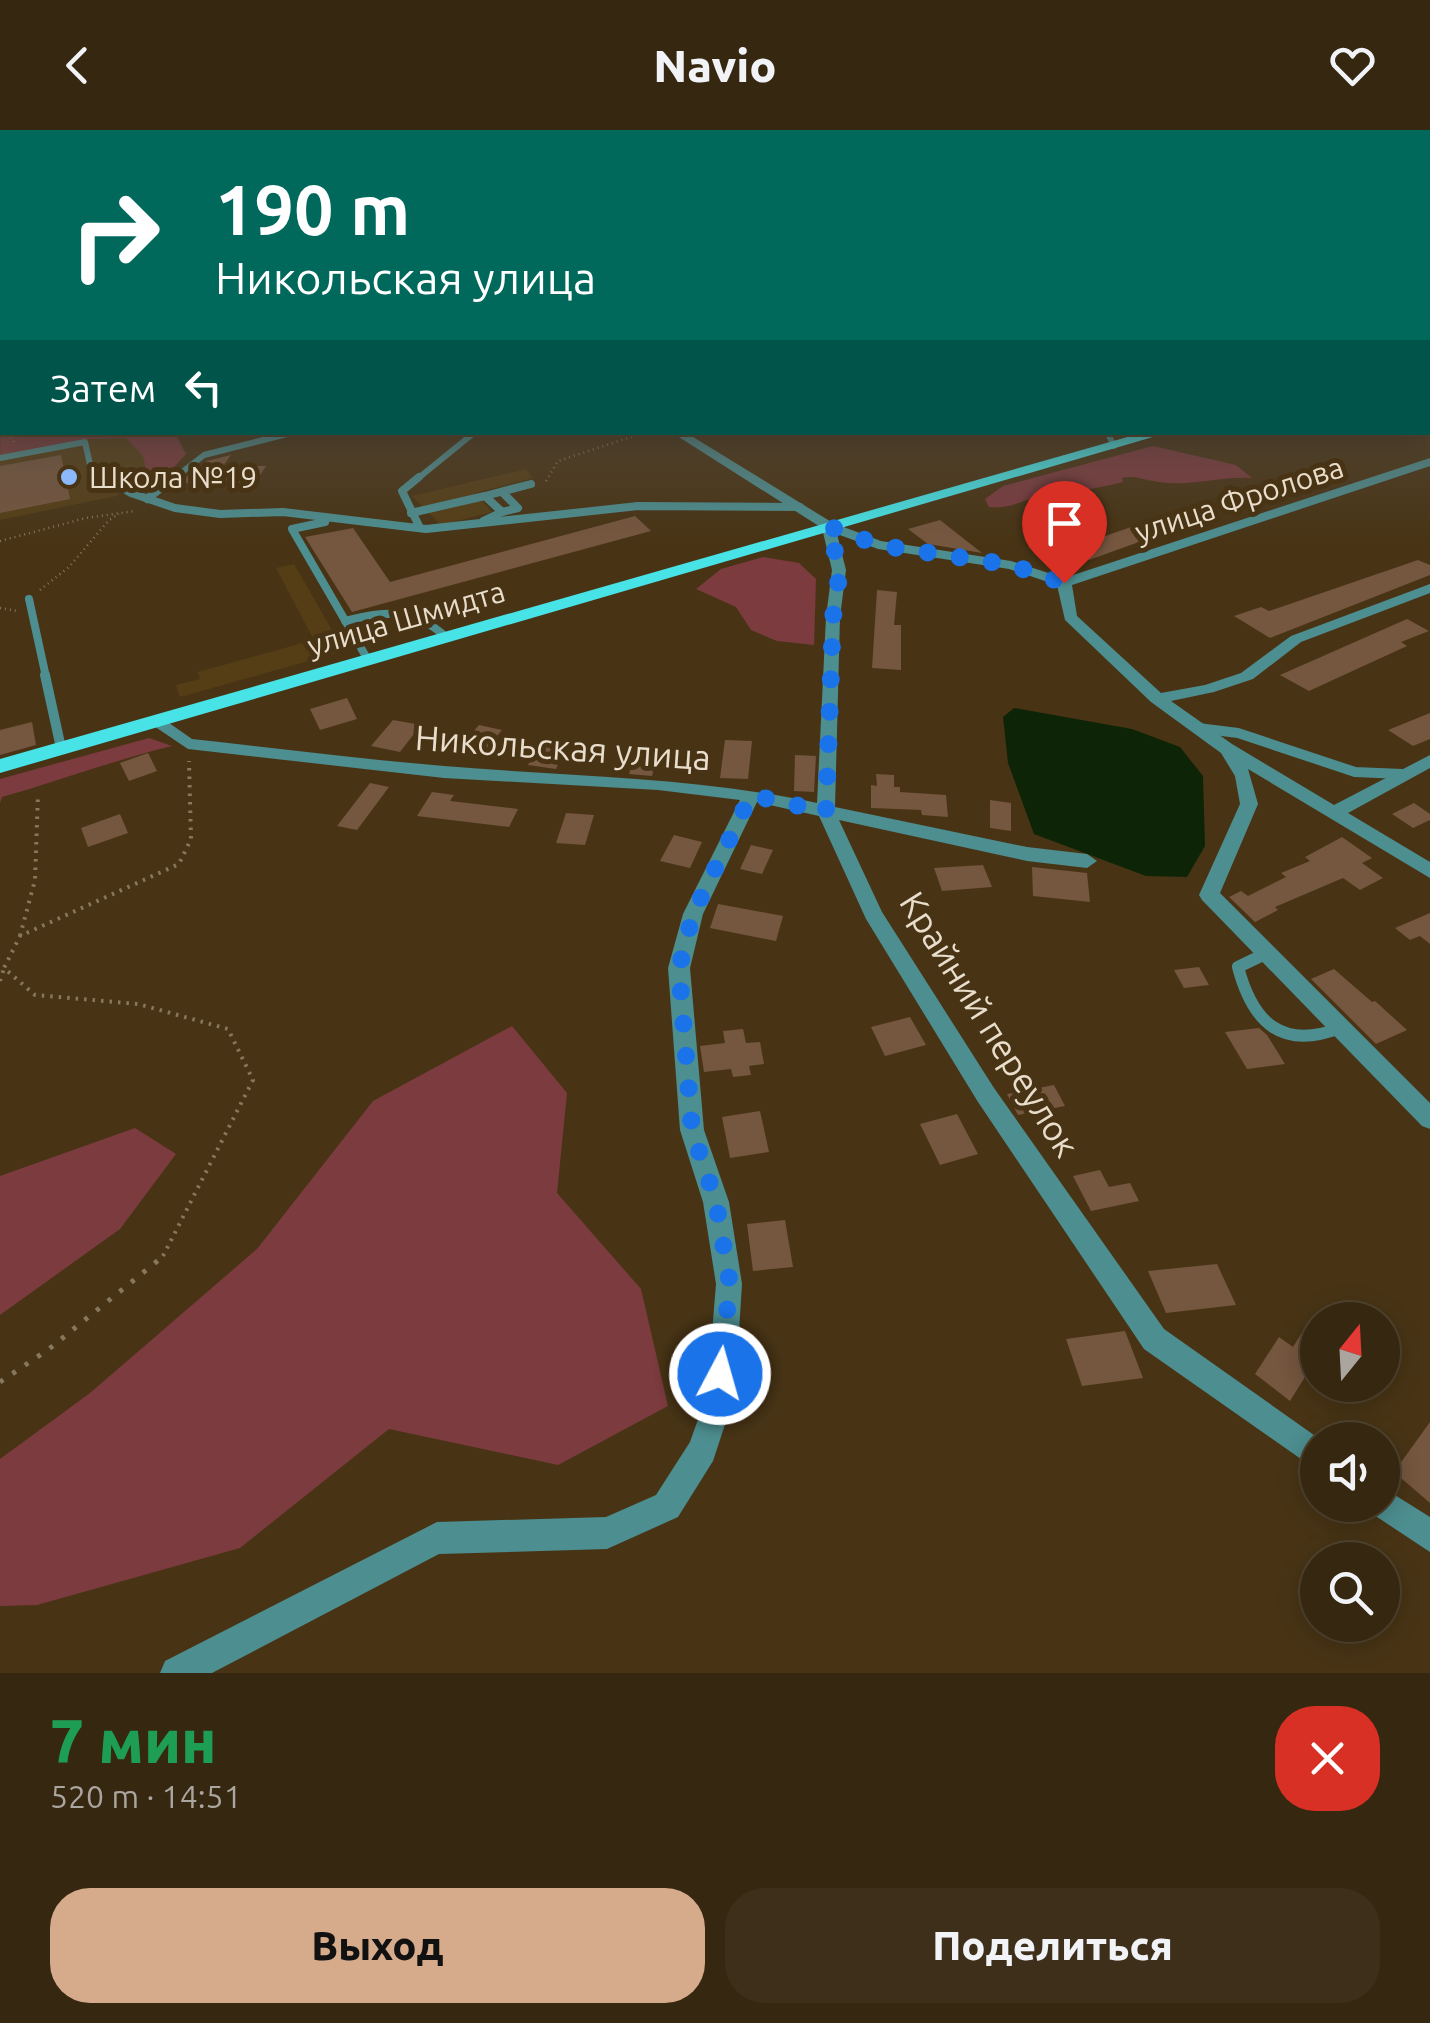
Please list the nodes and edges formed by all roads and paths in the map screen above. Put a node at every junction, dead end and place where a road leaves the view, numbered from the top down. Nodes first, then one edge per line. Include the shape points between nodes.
1 (471, 435) edge
2 (637, 435) edge
3 (681, 435) edge
4 (1140, 435) edge
5 (277, 436) edge
6 (1110, 439) edge
7 (0, 458) edge
8 (1430, 462) edge
9 (531, 484) dead end
10 (502, 492) junction
11 (485, 496) junction
12 (147, 499) junction
13 (800, 507) junction
14 (175, 508) junction
15 (518, 508) junction
16 (530, 511) junction
17 (502, 512) junction
18 (122, 513) junction
19 (411, 514) junction
20 (552, 515) junction
21 (336, 519) junction
22 (828, 526) junction
23 (472, 527) junction
24 (420, 528) junction
25 (0, 540) edge
26 (1064, 583) junction
27 (1430, 588) edge
28 (29, 600) joint
29 (345, 621) junction
30 (446, 638) junction
31 (368, 660) junction
32 (1157, 698) junction
33 (156, 722) junction
34 (1198, 728) junction
35 (188, 744) junction
36 (61, 748) junction
37 (1226, 748) junction
38 (1430, 761) edge
39 (0, 766) edge
40 (1402, 774) junction
41 (38, 794) dead end
42 (751, 795) junction
43 (826, 812) junction
44 (1336, 812) junction
45 (1088, 861) dead end
46 (1430, 871) edge
47 (20, 936) junction
48 (1267, 953) junction
49 (4, 968) junction
50 (0, 980) edge
51 (1340, 1028) junction
52 (1430, 1118) edge
53 (0, 1382) edge
54 (1300, 1443) edge
55 (1400, 1515) edge
56 (1430, 1536) edge
57 (177, 1673) edge

1 - 19 lane via 402,491
2 - 16 path via 558,461
3 - 13 street
4 - 6 main road, улица Шмидта
5 - 12 lane via 204,455
6 - 22 main road, улица Шмидта
7 - 12 lane via 84,442 91,469
8 - 26 street, улица Фролова
9 - 10 lane
10 - 11 lane
10 - 15 lane
11 - 17 lane
11 - 19 lane
12 - 14 lane
12 - 18 path
13 - 20 lane via 638,506
13 - 22 street
14 - 18 path
14 - 21 lane
15 - 16 lane
15 - 17 lane
16 - 20 lane
17 - 23 lane
18 - 25 path
18 - 28 path
19 - 24 lane
20 - 23 lane
21 - 24 lane
21 - 29 lane via 292,529
22 - 26 street via 878,545 1011,565
22 - 30 main road, улица Шмидта
22 - 43 street, Крайний переулок via 840,570
23 - 24 lane
26 - 32 street via 1070,617
27 - 32 street via 1296,639 1247,676
28 - 36 lane
29 - 30 lane via 396,608 432,623
29 - 31 lane
30 - 31 main road, улица Шмидта
31 - 33 main road, улица Шмидта
32 - 34 street
33 - 35 street, Никольская улица
33 - 36 main road, улица Шмидта
34 - 37 street
34 - 40 lane via 1355,772
35 - 42 street, Никольская улица
35 - 47 path via 191,839 179,864
36 - 39 main road, улица Шмидта
37 - 44 street
37 - 48 street via 1244,776 1249,804 1210,895
38 - 40 street
40 - 44 street
41 - 47 path via 35,880
42 - 43 street, Никольская улица
42 - 57 street via 693,914 679,968 692,1130 716,1202 730,1284 720,1394 702,1450 668,1506 606,1533 437,1538
43 - 45 street, Никольская улица
43 - 54 street, Крайний переулок via 873,914 986,1095 1154,1339
44 - 46 street
47 - 49 path
48 - 51 street
48 - 51 lane via 1238,967 1242,989 1268,1021 1293,1038
49 - 50 path
49 - 53 path via 35,995 138,1004 228,1030 253,1080 164,1255
51 - 52 street
55 - 56 street

